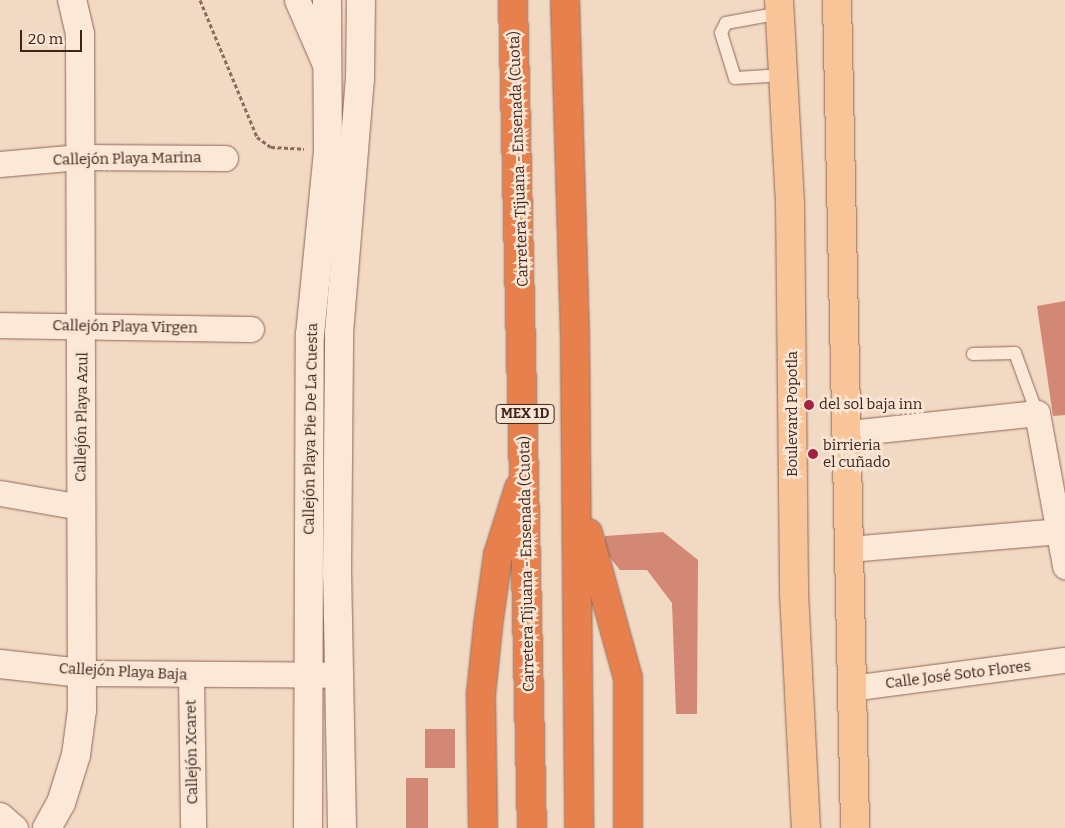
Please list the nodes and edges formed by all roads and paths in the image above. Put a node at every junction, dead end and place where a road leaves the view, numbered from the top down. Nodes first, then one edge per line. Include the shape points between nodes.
1 (72, 0) edge
2 (200, 0) edge
3 (297, 0) edge
4 (327, 0) edge
5 (361, 0) edge
6 (513, 0) edge
7 (565, 0) edge
8 (837, 0) edge
9 (780, 6) edge
10 (329, 74) junction
11 (784, 75) junction
12 (328, 151) junction
13 (80, 157) junction
14 (225, 158) dead end
15 (0, 164) edge
16 (0, 325) edge
17 (83, 326) junction
18 (251, 329) dead end
19 (973, 354) dead end
20 (1037, 413) junction
21 (850, 433) junction
22 (525, 468) junction
23 (575, 474) junction
24 (0, 493) edge
25 (81, 507) junction
26 (1062, 531) junction
27 (850, 549) junction
28 (1065, 566) edge
29 (1065, 660) edge
30 (0, 664) edge
31 (82, 673) junction
32 (339, 675) junction
33 (192, 676) junction
34 (308, 676) junction
35 (851, 688) junction
36 (0, 815) edge
37 (15, 828) edge
38 (47, 828) edge
39 (193, 828) edge
40 (308, 828) edge
41 (342, 828) edge
42 (483, 828) edge
43 (532, 828) edge
44 (579, 828) edge
45 (628, 828) edge
46 (806, 828) edge
47 (855, 828) edge

1 - 13 main road, Callejón Playa Azul via 80,34
2 - 12 path via 257,137 271,147
3 - 10 street
4 - 10 main road, Callejón Playa Pie De La Cuesta
5 - 32 main road, Callejón Playa Pie De La Cuesta via 360,79 339,333
6 - 22 highway, Carretera Tijuana - Ensenada (Cuota) / MEX 1D
7 - 23 highway, MEX 1D
8 - 21 main road
9 - 11 main road, Boulevard Popotla
9 - 11 lane via 726,23 721,33 730,74 735,78
10 - 12 main road, Callejón Playa Pie De La Cuesta
11 - 46 main road, Boulevard Popotla via 790,203 794,593
12 - 34 main road, Callejón Playa Pie De La Cuesta via 310,335
13 - 14 street, Callejón Playa Marina
13 - 15 street, Callejón Playa Marina
13 - 17 main road, Callejón Playa Azul
16 - 17 street, Callejón Playa Virgen
17 - 18 street, Callejón Playa Virgen
17 - 25 main road, Callejón Playa Azul
19 - 20 lane via 1015,352
20 - 21 street
20 - 26 street
21 - 27 main road
22 - 42 highway via 498,555 488,626 481,694
22 - 43 highway, Carretera Tijuana - Ensenada (Cuota) / MEX 1D
23 - 44 highway, MEX 1D
23 - 45 highway via 596,567 628,678
24 - 25 street
25 - 31 main road, Callejón Playa Azul
26 - 27 street
26 - 28 street
27 - 35 main road
29 - 35 street, Calle José Soto Flores
30 - 31 main road, Callejón Playa Baja
31 - 33 street, Callejón Playa Baja
31 - 38 main road, Callejón Playa Azul via 76,755 60,803
32 - 34 street, Callejón Playa Baja
32 - 41 main road, Callejón Playa Pie De La Cuesta
33 - 34 street, Callejón Playa Baja
33 - 39 street, Callejón Xcaret
34 - 40 main road, Callejón Playa Pie De La Cuesta
35 - 47 main road
36 - 37 street

